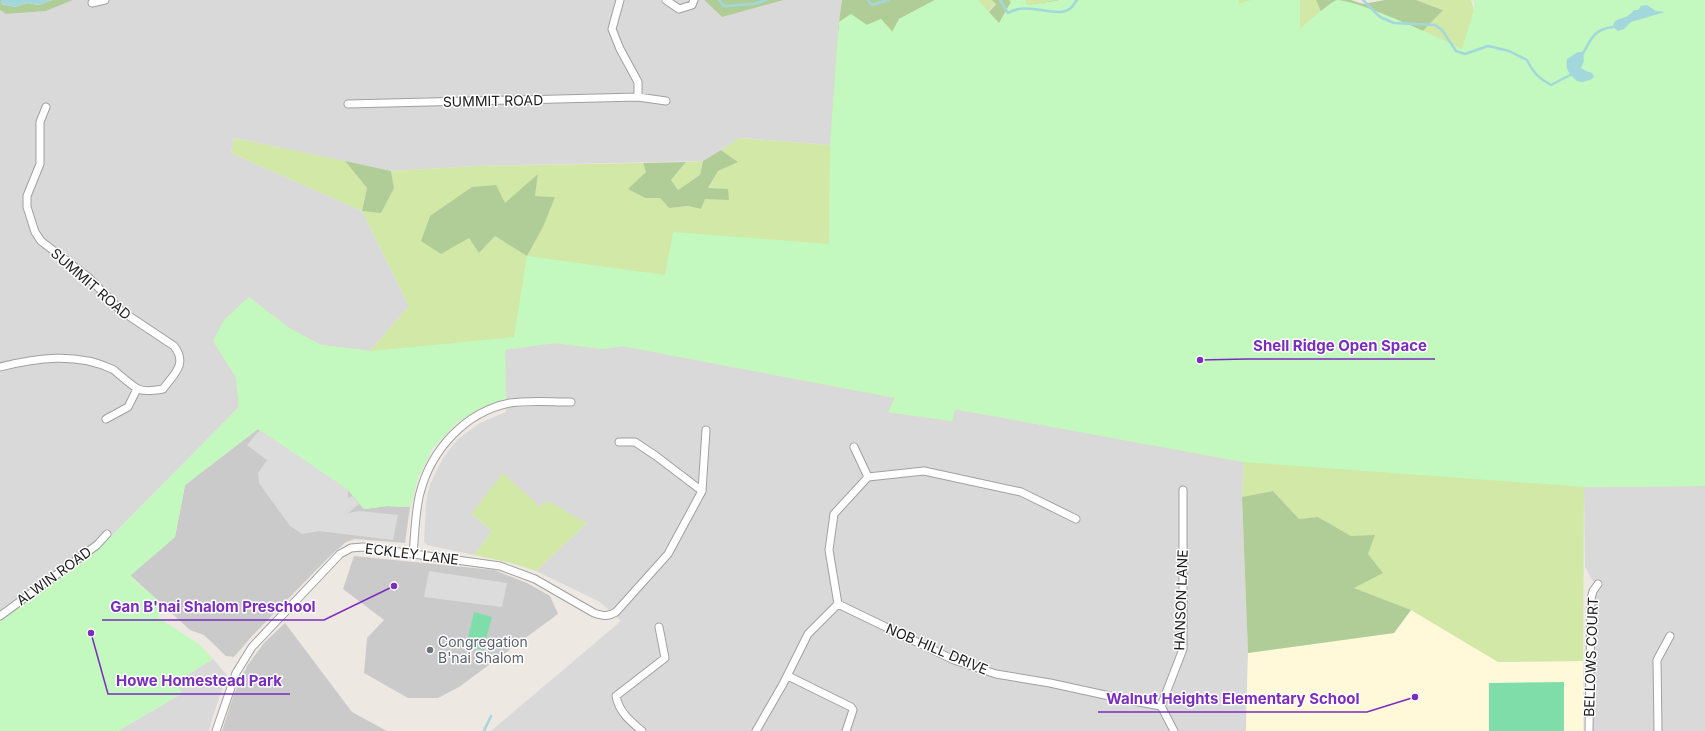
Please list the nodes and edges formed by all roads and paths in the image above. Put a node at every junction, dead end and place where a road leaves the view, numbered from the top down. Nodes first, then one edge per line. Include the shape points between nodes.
1 (104, 0) edge
2 (620, 0) edge
3 (666, 0) edge
4 (694, 0) edge
5 (92, 3) dead end
6 (638, 97) junction
7 (666, 101) dead end
8 (348, 104) dead end
9 (46, 107) dead end
10 (0, 367) edge
11 (136, 389) junction
12 (571, 402) dead end
13 (106, 419) dead end
14 (706, 430) dead end
15 (619, 442) dead end
16 (854, 447) dead end
17 (868, 478) junction
18 (1183, 490) dead end
19 (702, 491) junction
20 (1076, 519) dead end
21 (107, 534) dead end
22 (413, 554) junction
23 (1598, 584) dead end
24 (838, 604) junction
25 (0, 616) edge
26 (659, 627) dead end
27 (1670, 636) dead end
28 (788, 676) junction
29 (1161, 706) junction
30 (216, 731) edge
31 (642, 731) edge
32 (756, 731) edge
33 (846, 731) edge
34 (1174, 731) edge
35 (1589, 731) edge
36 (1658, 731) edge

1 - 5 street
2 - 6 street via 612,29 638,82
3 - 4 street via 679,9 692,5
6 - 7 street, SUMMIT ROAD
6 - 8 street, SUMMIT ROAD
9 - 11 street, SUMMIT ROAD via 40,122 40,164 27,196 27,207 35,232 41,242 88,277 120,310 168,342 179,353 181,363 163,389
10 - 11 street via 29,360 77,358 113,369
11 - 13 street via 128,407
12 - 22 street via 510,403 485,412 452,434 432,461 420,494
14 - 19 street
15 - 19 street via 635,442
16 - 17 street
17 - 20 street via 924,471 1021,492
17 - 24 street via 834,514 829,550
18 - 29 street, HANSON LANE via 1183,649
19 - 22 street, ECKLEY LANE via 668,554 625,603 611,615 594,613 535,579 500,566
21 - 25 street, ALWIN ROAD via 97,545
22 - 30 street, ECKLEY LANE via 363,547 351,548 340,554 252,648 236,673
23 - 35 street, BELLOWS COURT via 1591,598
24 - 28 street via 808,634
24 - 29 street, NOB HILL DRIVE via 954,660 996,674
26 - 31 street via 665,658 616,696 618,705 626,717
27 - 36 street via 1657,660
28 - 32 street
28 - 33 street via 851,707 853,710
29 - 34 street

